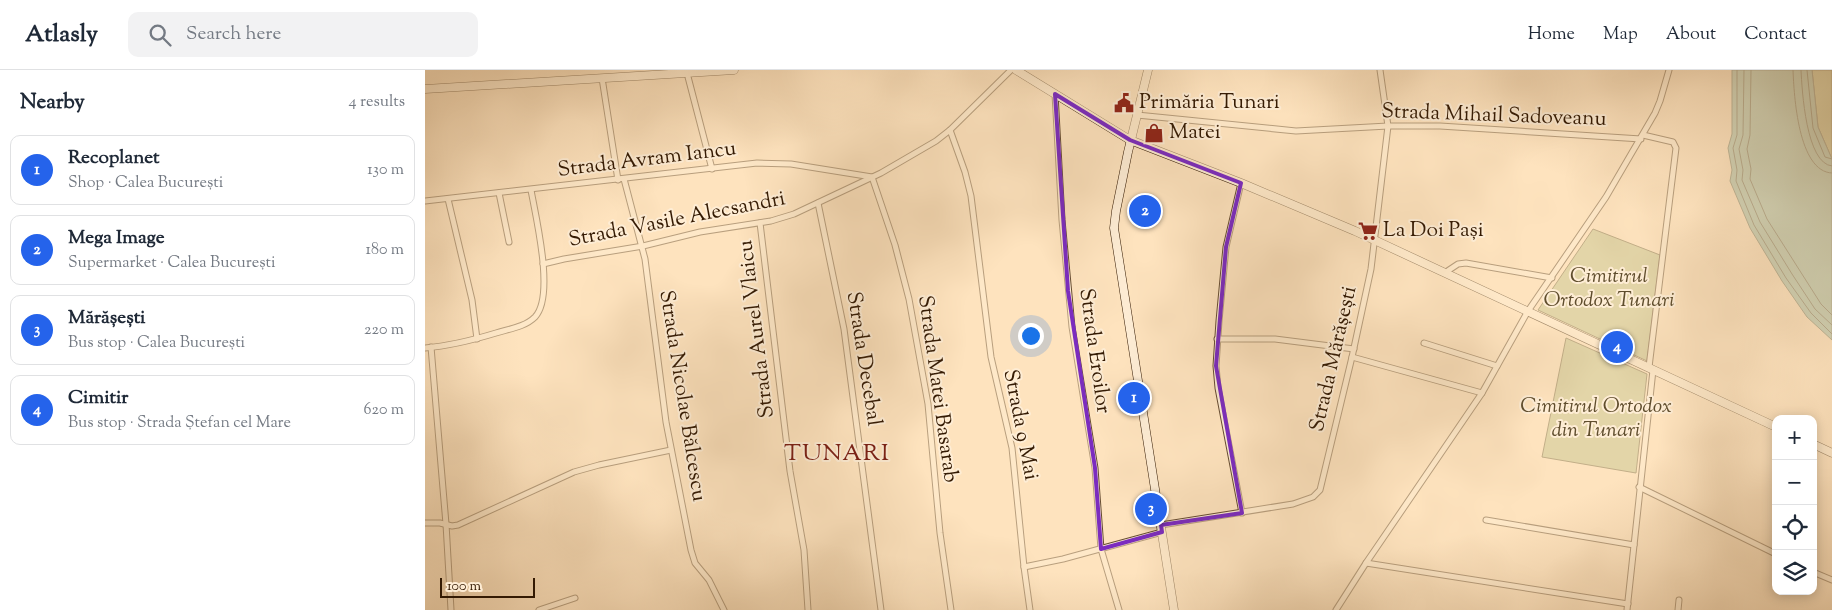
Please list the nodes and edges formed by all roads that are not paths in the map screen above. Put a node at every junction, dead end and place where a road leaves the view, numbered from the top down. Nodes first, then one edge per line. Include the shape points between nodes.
1 (734, 70) edge
2 (1011, 70) edge
3 (1016, 70) edge
4 (1148, 70) edge
5 (1380, 70) edge
6 (1669, 70) edge
7 (687, 73) junction
8 (602, 78) junction
9 (425, 89) edge
10 (1055, 94) junction
11 (1137, 115) junction
12 (1388, 126) junction
13 (950, 130) junction
14 (1642, 137) junction
15 (1130, 140) junction
16 (712, 169) junction
17 (872, 177) junction
18 (621, 180) junction
19 (1241, 183) junction
20 (531, 190) junction
21 (499, 194) junction
22 (448, 199) junction
23 (425, 201) edge
24 (818, 203) junction
25 (760, 223) junction
26 (1374, 240) junction
27 (509, 242) dead end
28 (643, 246) junction
29 (543, 264) junction
30 (1446, 272) junction
31 (1552, 278) junction
32 (1528, 311) junction
33 (477, 339) junction
34 (1217, 339) junction
35 (1424, 343) dead end
36 (428, 348) edge
37 (1354, 349) junction
38 (1352, 357) junction
39 (1497, 366) junction
40 (1651, 369) junction
41 (1482, 393) junction
42 (1772, 425) edge
43 (1817, 446) edge
44 (671, 450) junction
45 (1832, 453) edge
46 (1639, 487) junction
47 (1242, 513) junction
48 (1487, 520) dead end
49 (425, 524) edge
50 (446, 524) junction
51 (1161, 529) junction
52 (1634, 545) junction
53 (1101, 550) junction
54 (1772, 552) edge
55 (1366, 563) junction
56 (1024, 567) junction
57 (1817, 574) edge
58 (1832, 580) edge
59 (575, 598) dead end
60 (1679, 600) dead end
61 (1628, 607) edge
62 (451, 610) edge
63 (539, 610) edge
64 (724, 610) edge
65 (808, 610) edge
66 (881, 610) edge
67 (951, 610) edge
68 (1030, 610) edge
69 (1119, 610) edge
70 (1174, 610) edge
71 (1336, 610) edge
72 (1678, 610) edge

1 - 7 main road
2 - 13 street, Strada Vasile Alecsandri
3 - 10 main road
4 - 11 main road
5 - 12 street, Strada Mărășești
6 - 14 street via 1660,101
7 - 8 main road
7 - 16 street
8 - 9 main road
8 - 18 street, Strada Nicolae Bălcescu
10 - 15 main road
10 - 53 street, Strada Eroilor via 1068,291 1095,468
11 - 12 street, Strada Mihail Sadoveanu via 1296,131
11 - 15 main road
12 - 14 street, Strada Mihail Sadoveanu
12 - 26 street, Strada Mărășești
13 - 17 street, Strada Vasile Alecsandri via 918,153
13 - 56 street, Strada 9 Mai via 971,196 991,357 1012,448
14 - 31 street
14 - 40 street, Strada Mihail Sadoveanu via 1673,142 1676,148
15 - 19 main road
15 - 51 main road via 1115,211 1115,228
16 - 17 street, Strada Avram Iancu via 773,163
16 - 18 street, Strada Avram Iancu
17 - 24 street, Strada Vasile Alecsandri
17 - 67 street, Strada Matei Basarab via 903,274 928,404
18 - 20 street, Strada Avram Iancu
18 - 28 street, Strada Nicolae Bălcescu
19 - 26 main road
19 - 34 street via 1226,247
20 - 21 street, Strada Avram Iancu
20 - 29 street, Strada Vasile Alecsandri
21 - 22 street, Strada Avram Iancu
21 - 27 street
22 - 23 street, Strada Avram Iancu
22 - 33 street
24 - 25 street, Strada Vasile Alecsandri via 794,214
24 - 66 street, Strada Decebal via 844,329
25 - 28 street, Strada Vasile Alecsandri via 700,232
25 - 65 street, Strada Aurel Vlaicu via 790,471 804,550
26 - 30 main road
26 - 37 street, Strada Mărășești
28 - 29 street, Strada Vasile Alecsandri
28 - 44 street, Strada Nicolae Bălcescu
29 - 33 street, Strada Vasile Alecsandri via 544,294 536,316 528,322
30 - 31 street via 1466,263
30 - 32 main road
31 - 32 street
32 - 39 street
32 - 40 main road
33 - 36 street, Strada Vasile Alecsandri
34 - 37 street via 1275,339
34 - 47 street via 1218,388
35 - 39 street
36 - 50 street
37 - 38 street, Strada Mărășești
38 - 41 street
38 - 47 street, Strada Mărășești via 1320,490 1313,497 1293,504
39 - 41 street
40 - 42 main road
40 - 46 street
41 - 55 street
43 - 45 main road
44 - 50 street via 584,468 458,525
44 - 64 street, Strada Nicolae Bălcescu via 695,563 709,580
46 - 52 street
46 - 54 street
47 - 51 street, Strada Mărășești
48 - 52 street
49 - 50 street
50 - 62 street
51 - 53 street, Strada Mărășești
51 - 70 main road
52 - 61 street
53 - 56 street, Strada Mărășești
53 - 69 street, Strada Eroilor
55 - 61 street
55 - 71 street
56 - 68 street, Strada 9 Mai
57 - 58 street
59 - 63 street
60 - 72 street

